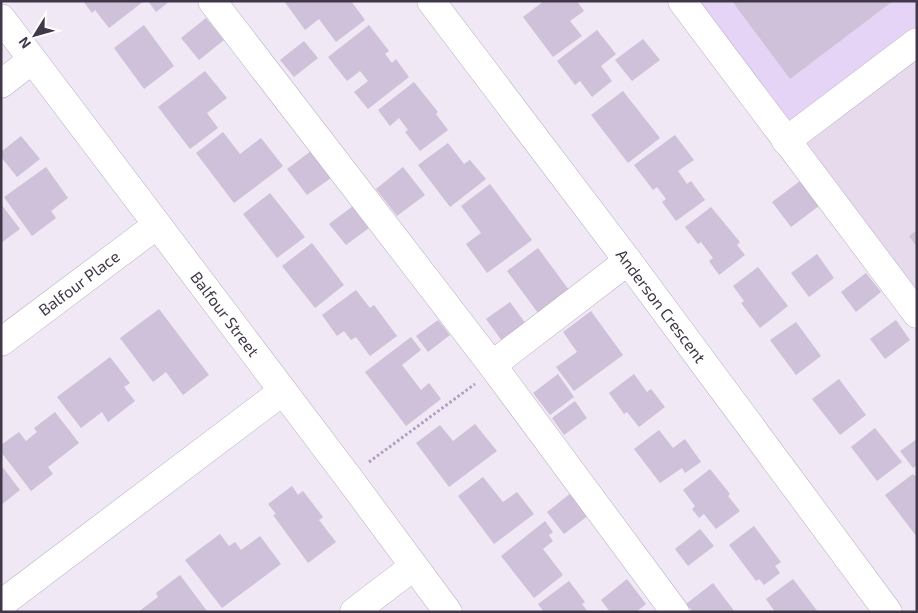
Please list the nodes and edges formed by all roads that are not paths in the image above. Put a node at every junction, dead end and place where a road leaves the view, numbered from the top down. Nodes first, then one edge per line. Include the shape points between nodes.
1 (212, 1) edge
2 (431, 1) edge
3 (682, 1) edge
4 (1, 18) edge
5 (917, 42) edge
6 (32, 60) junction
7 (1, 84) edge
8 (786, 140) junction
9 (157, 225) junction
10 (628, 261) junction
11 (917, 314) edge
12 (1, 342) edge
13 (492, 365) junction
14 (283, 391) junction
15 (413, 567) junction
16 (1, 604) edge
17 (354, 612) edge
18 (448, 612) edge
19 (675, 612) edge
20 (888, 612) edge

1 - 13 street
2 - 10 street, Anderson Crescent
3 - 8 street
4 - 6 street, Balfour Street
5 - 8 street
6 - 7 street
6 - 9 street, Balfour Street
8 - 11 street
9 - 12 street, Balfour Place
9 - 14 street, Balfour Street
10 - 13 street
10 - 20 street, Anderson Crescent
13 - 19 street
14 - 15 street, Balfour Street
14 - 16 street
15 - 17 street
15 - 18 street, Balfour Street

